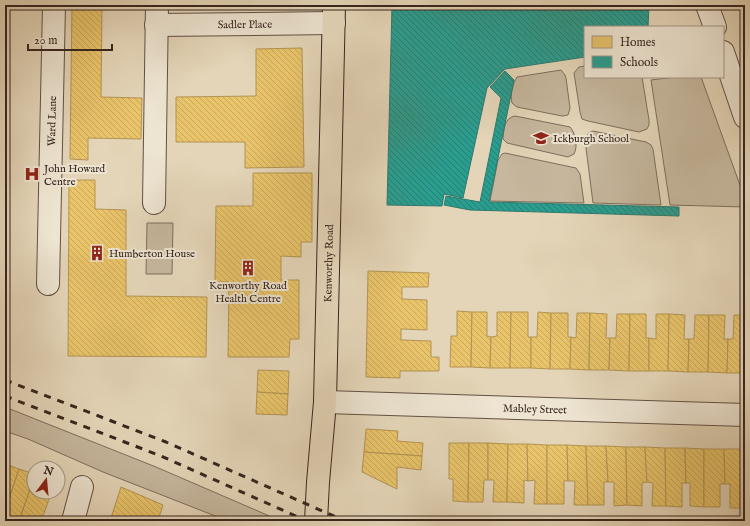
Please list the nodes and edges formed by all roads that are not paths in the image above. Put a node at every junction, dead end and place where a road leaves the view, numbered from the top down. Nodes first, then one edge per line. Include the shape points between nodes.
1 (54, 5) edge
2 (707, 5) edge
3 (334, 14) edge
4 (156, 15) edge
5 (714, 26) edge
6 (724, 55) edge
7 (745, 117) edge
8 (154, 203) dead end
9 (48, 284) dead end
10 (325, 402) junction
11 (745, 416) edge
12 (82, 488) dead end
13 (73, 521) edge
14 (316, 521) edge

1 - 9 street, Ward Lane
2 - 5 street
3 - 4 street, Sadler Place
3 - 10 highway, Kenworthy Road
4 - 8 street
6 - 7 street
10 - 11 street, Mabley Street
10 - 14 highway, Kenworthy Road
12 - 13 street

